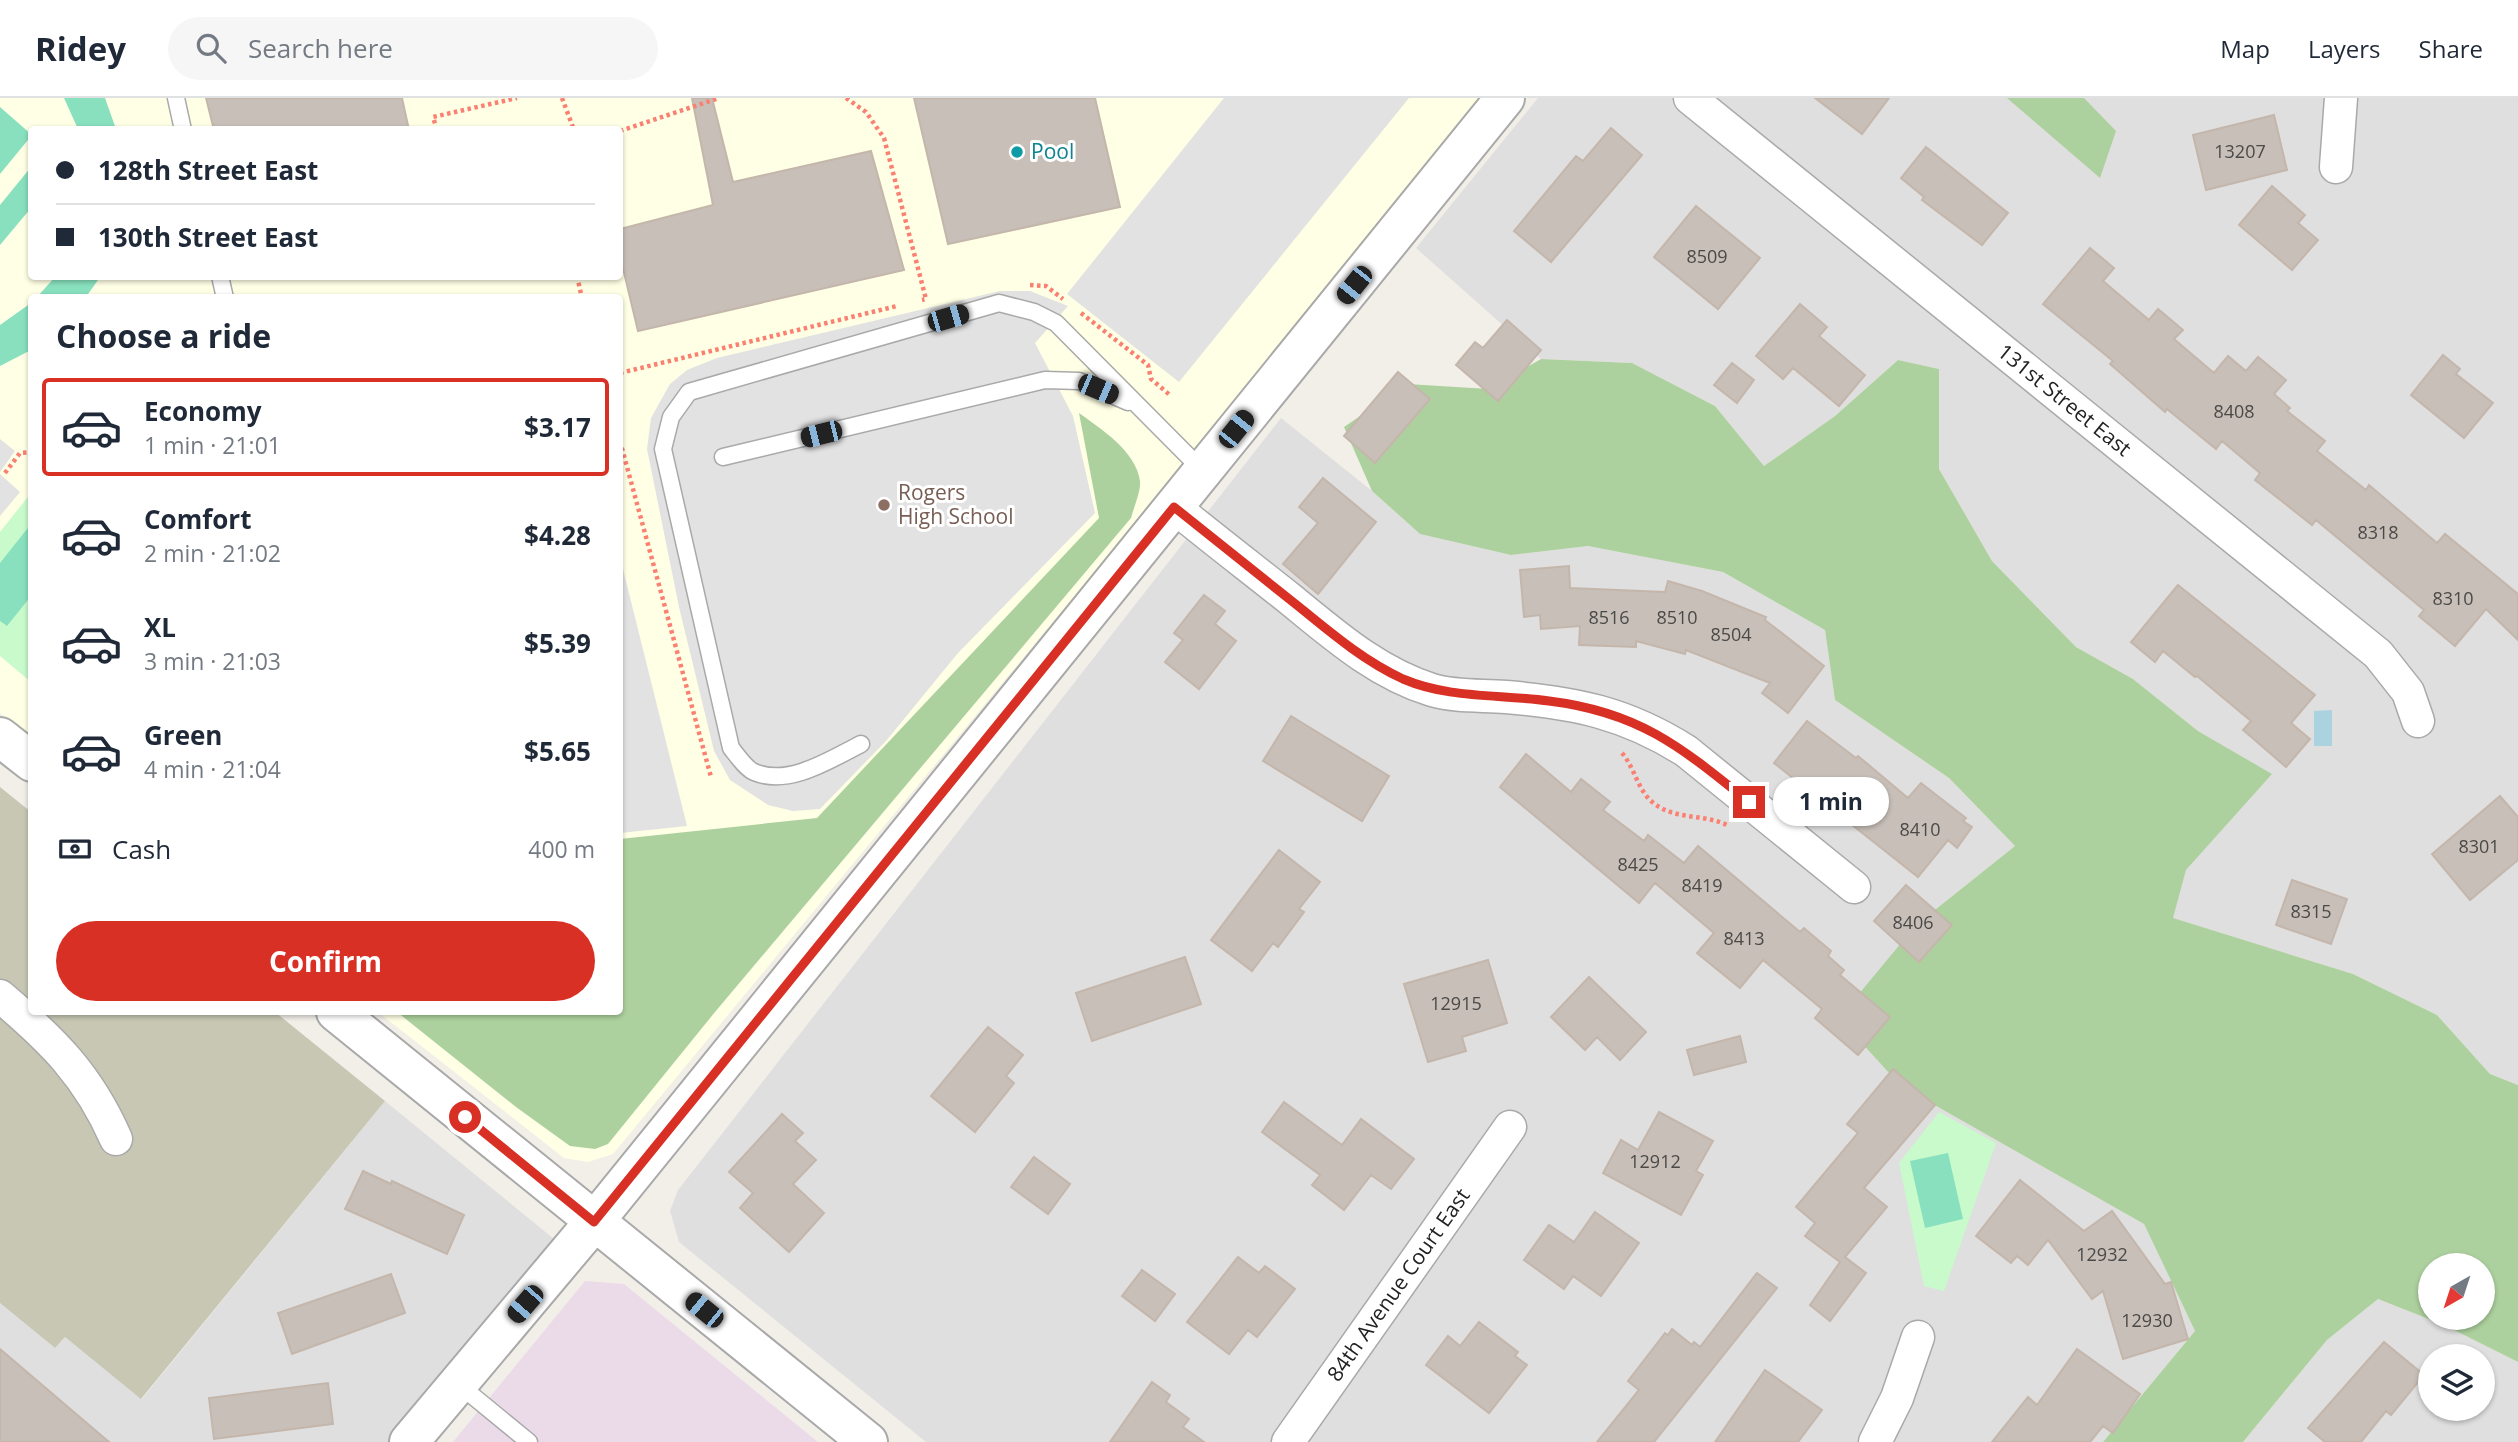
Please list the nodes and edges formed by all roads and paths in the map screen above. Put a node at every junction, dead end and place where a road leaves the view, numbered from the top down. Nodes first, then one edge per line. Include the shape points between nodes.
1 (176, 98) edge
2 (517, 98) edge
3 (562, 98) edge
4 (719, 98) edge
5 (846, 98) edge
6 (1505, 98) edge
7 (1690, 98) edge
8 (2341, 98) edge
9 (183, 126) edge
10 (436, 126) edge
11 (572, 126) edge
12 (623, 130) edge
13 (2336, 167) dead end
14 (913, 302) dead end
15 (899, 306) dead end
16 (623, 372) edge
17 (1137, 406) junction
18 (28, 452) edge
19 (623, 452) edge
20 (723, 457) dead end
21 (1203, 471) junction
22 (5, 473) dead end
23 (1174, 507) junction
24 (2418, 721) dead end
25 (0, 737) edge
26 (861, 744) dead end
27 (1615, 748) dead end
28 (28, 759) edge
29 (711, 777) dead end
30 (1736, 832) dead end
31 (1854, 887) dead end
32 (0, 996) edge
33 (340, 1015) edge
34 (1510, 1127) dead end
35 (116, 1139) dead end
36 (594, 1222) junction
37 (1918, 1337) dead end
38 (457, 1382) junction
39 (409, 1442) edge
40 (528, 1442) edge
41 (868, 1442) edge
42 (1289, 1442) edge
43 (1875, 1442) edge

1 - 9 lane
2 - 10 path via 433,117
3 - 11 path
4 - 12 path
5 - 14 path via 866,112 884,138 926,299
6 - 21 street
7 - 24 street, 131st Street East via 2378,654 2407,692
8 - 13 street
15 - 16 path
17 - 20 lane via 1079,381 1045,380
17 - 21 lane
17 - 26 lane via 1056,323 999,303 690,392 671,418 663,449 731,748 752,771 775,776 813,768
18 - 22 path via 20,453
19 - 29 path
21 - 23 street
23 - 31 street via 1354,651 1402,678 1462,695 1585,706 1656,732 1686,751
23 - 36 street
25 - 28 street
27 - 30 path via 1628,760 1649,799 1661,808 1687,818 1716,820
32 - 35 street via 69,1059 88,1084
33 - 36 street
34 - 42 street, 84th Avenue Court East
36 - 38 street
36 - 41 street
37 - 43 street via 1897,1398
38 - 39 street
38 - 40 lane

